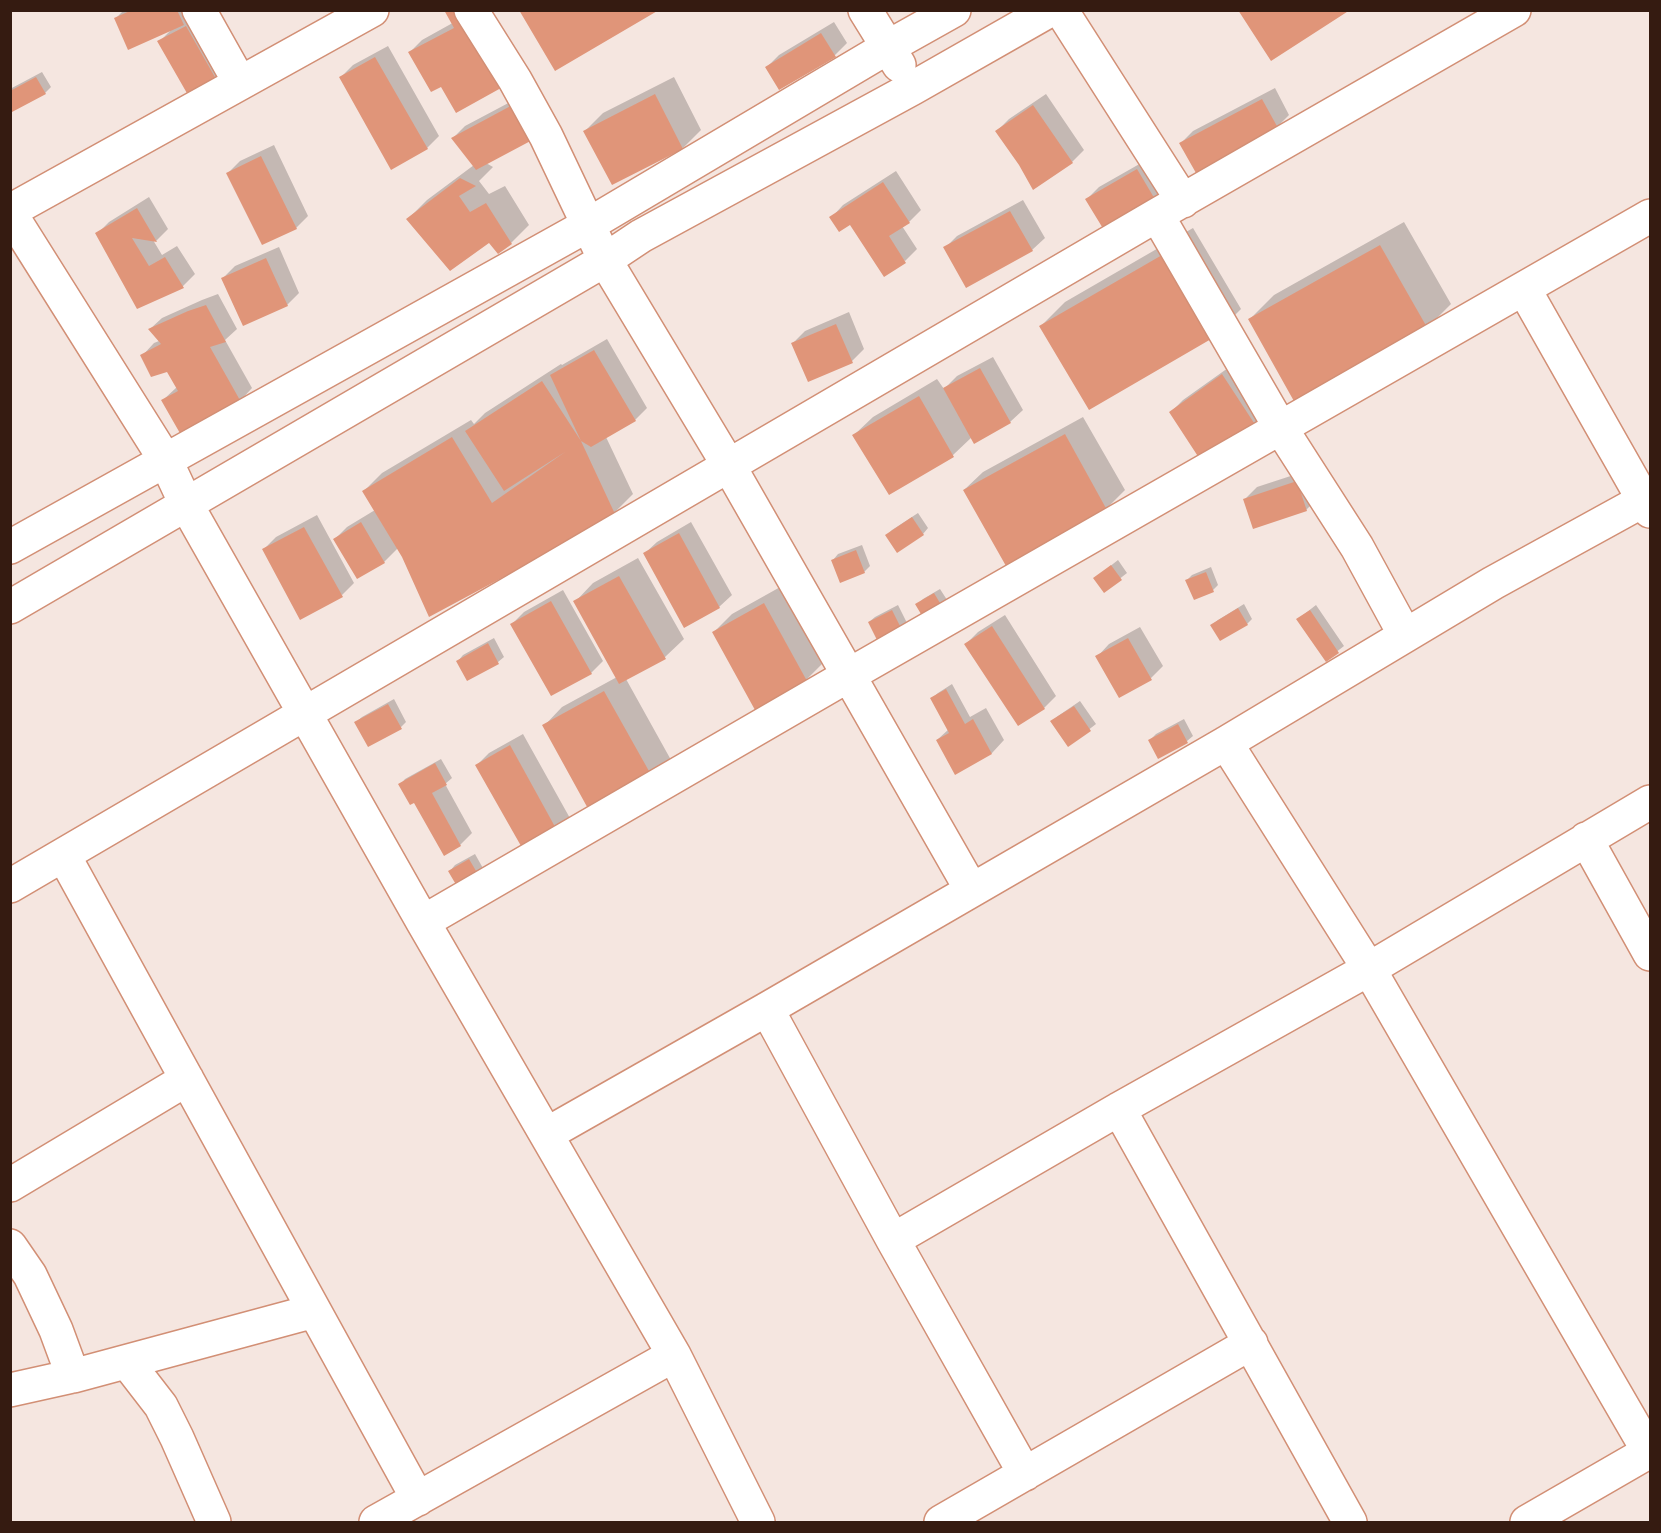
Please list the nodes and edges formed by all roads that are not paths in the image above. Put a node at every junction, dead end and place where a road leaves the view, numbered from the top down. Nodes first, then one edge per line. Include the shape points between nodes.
1 (199, 10) edge
2 (372, 10) edge
3 (471, 10) edge
4 (865, 10) edge
5 (954, 10) edge
6 (1050, 10) edge
7 (1062, 10) edge
8 (1514, 10) edge
9 (888, 47) junction
10 (240, 83) junction
11 (913, 88) junction
12 (1170, 208) junction
13 (10, 212) edge
14 (1650, 216) edge
15 (588, 225) junction
16 (605, 260) junction
17 (1524, 289) junction
18 (1280, 428) junction
19 (166, 461) junction
20 (729, 466) junction
21 (186, 504) junction
22 (1647, 506) edge
23 (10, 547) edge
24 (10, 607) edge
25 (1405, 635) junction
26 (849, 675) junction
27 (306, 714) junction
28 (1226, 742) junction
29 (1650, 802) edge
30 (1587, 839) junction
31 (64, 855) junction
32 (10, 886) edge
33 (971, 889) junction
34 (423, 922) junction
35 (1650, 954) edge
36 (1369, 969) junction
37 (767, 1009) junction
38 (187, 1079) junction
39 (1119, 1109) junction
40 (547, 1134) junction
41 (10, 1185) edge
42 (893, 1240) junction
43 (10, 1246) edge
44 (314, 1311) junction
45 (1251, 1343) junction
46 (674, 1355) junction
47 (127, 1362) junction
48 (73, 1376) junction
49 (10, 1390) edge
50 (1650, 1452) edge
51 (1025, 1474) junction
52 (418, 1499) junction
53 (214, 1522) edge
54 (376, 1522) edge
55 (758, 1522) edge
56 (941, 1522) edge
57 (1350, 1522) edge
58 (1527, 1522) edge

1 - 10 street
2 - 10 street
3 - 15 street via 546,135
4 - 9 street
5 - 9 street
6 - 11 street
7 - 12 street
8 - 12 street
9 - 11 street
9 - 15 street
10 - 13 street
11 - 16 street via 641,236
12 - 18 street
12 - 20 street
13 - 19 street
14 - 17 street
15 - 16 street
15 - 19 street
16 - 20 street
16 - 21 street
17 - 18 street
17 - 22 street
18 - 25 street via 1357,547
18 - 26 street
19 - 21 street
19 - 23 street
20 - 26 street
20 - 27 street
21 - 24 street
21 - 27 street
22 - 25 street via 1493,583
25 - 28 street
26 - 33 street
26 - 34 street
27 - 31 street
27 - 34 street
28 - 33 street
28 - 36 street
29 - 30 street
30 - 35 street
30 - 36 street
31 - 32 street
31 - 38 street
33 - 37 street
34 - 40 street
36 - 39 street
36 - 50 street
37 - 40 street
37 - 42 street
38 - 41 street
38 - 44 street
39 - 42 street
39 - 45 street
40 - 46 street
42 - 51 street
43 - 48 street via 30,1275
44 - 47 street
44 - 52 street
45 - 51 street
45 - 57 street
46 - 52 street
46 - 55 street
47 - 48 street
47 - 53 street via 161,1406
48 - 49 street
50 - 58 street
51 - 56 street
52 - 54 street

